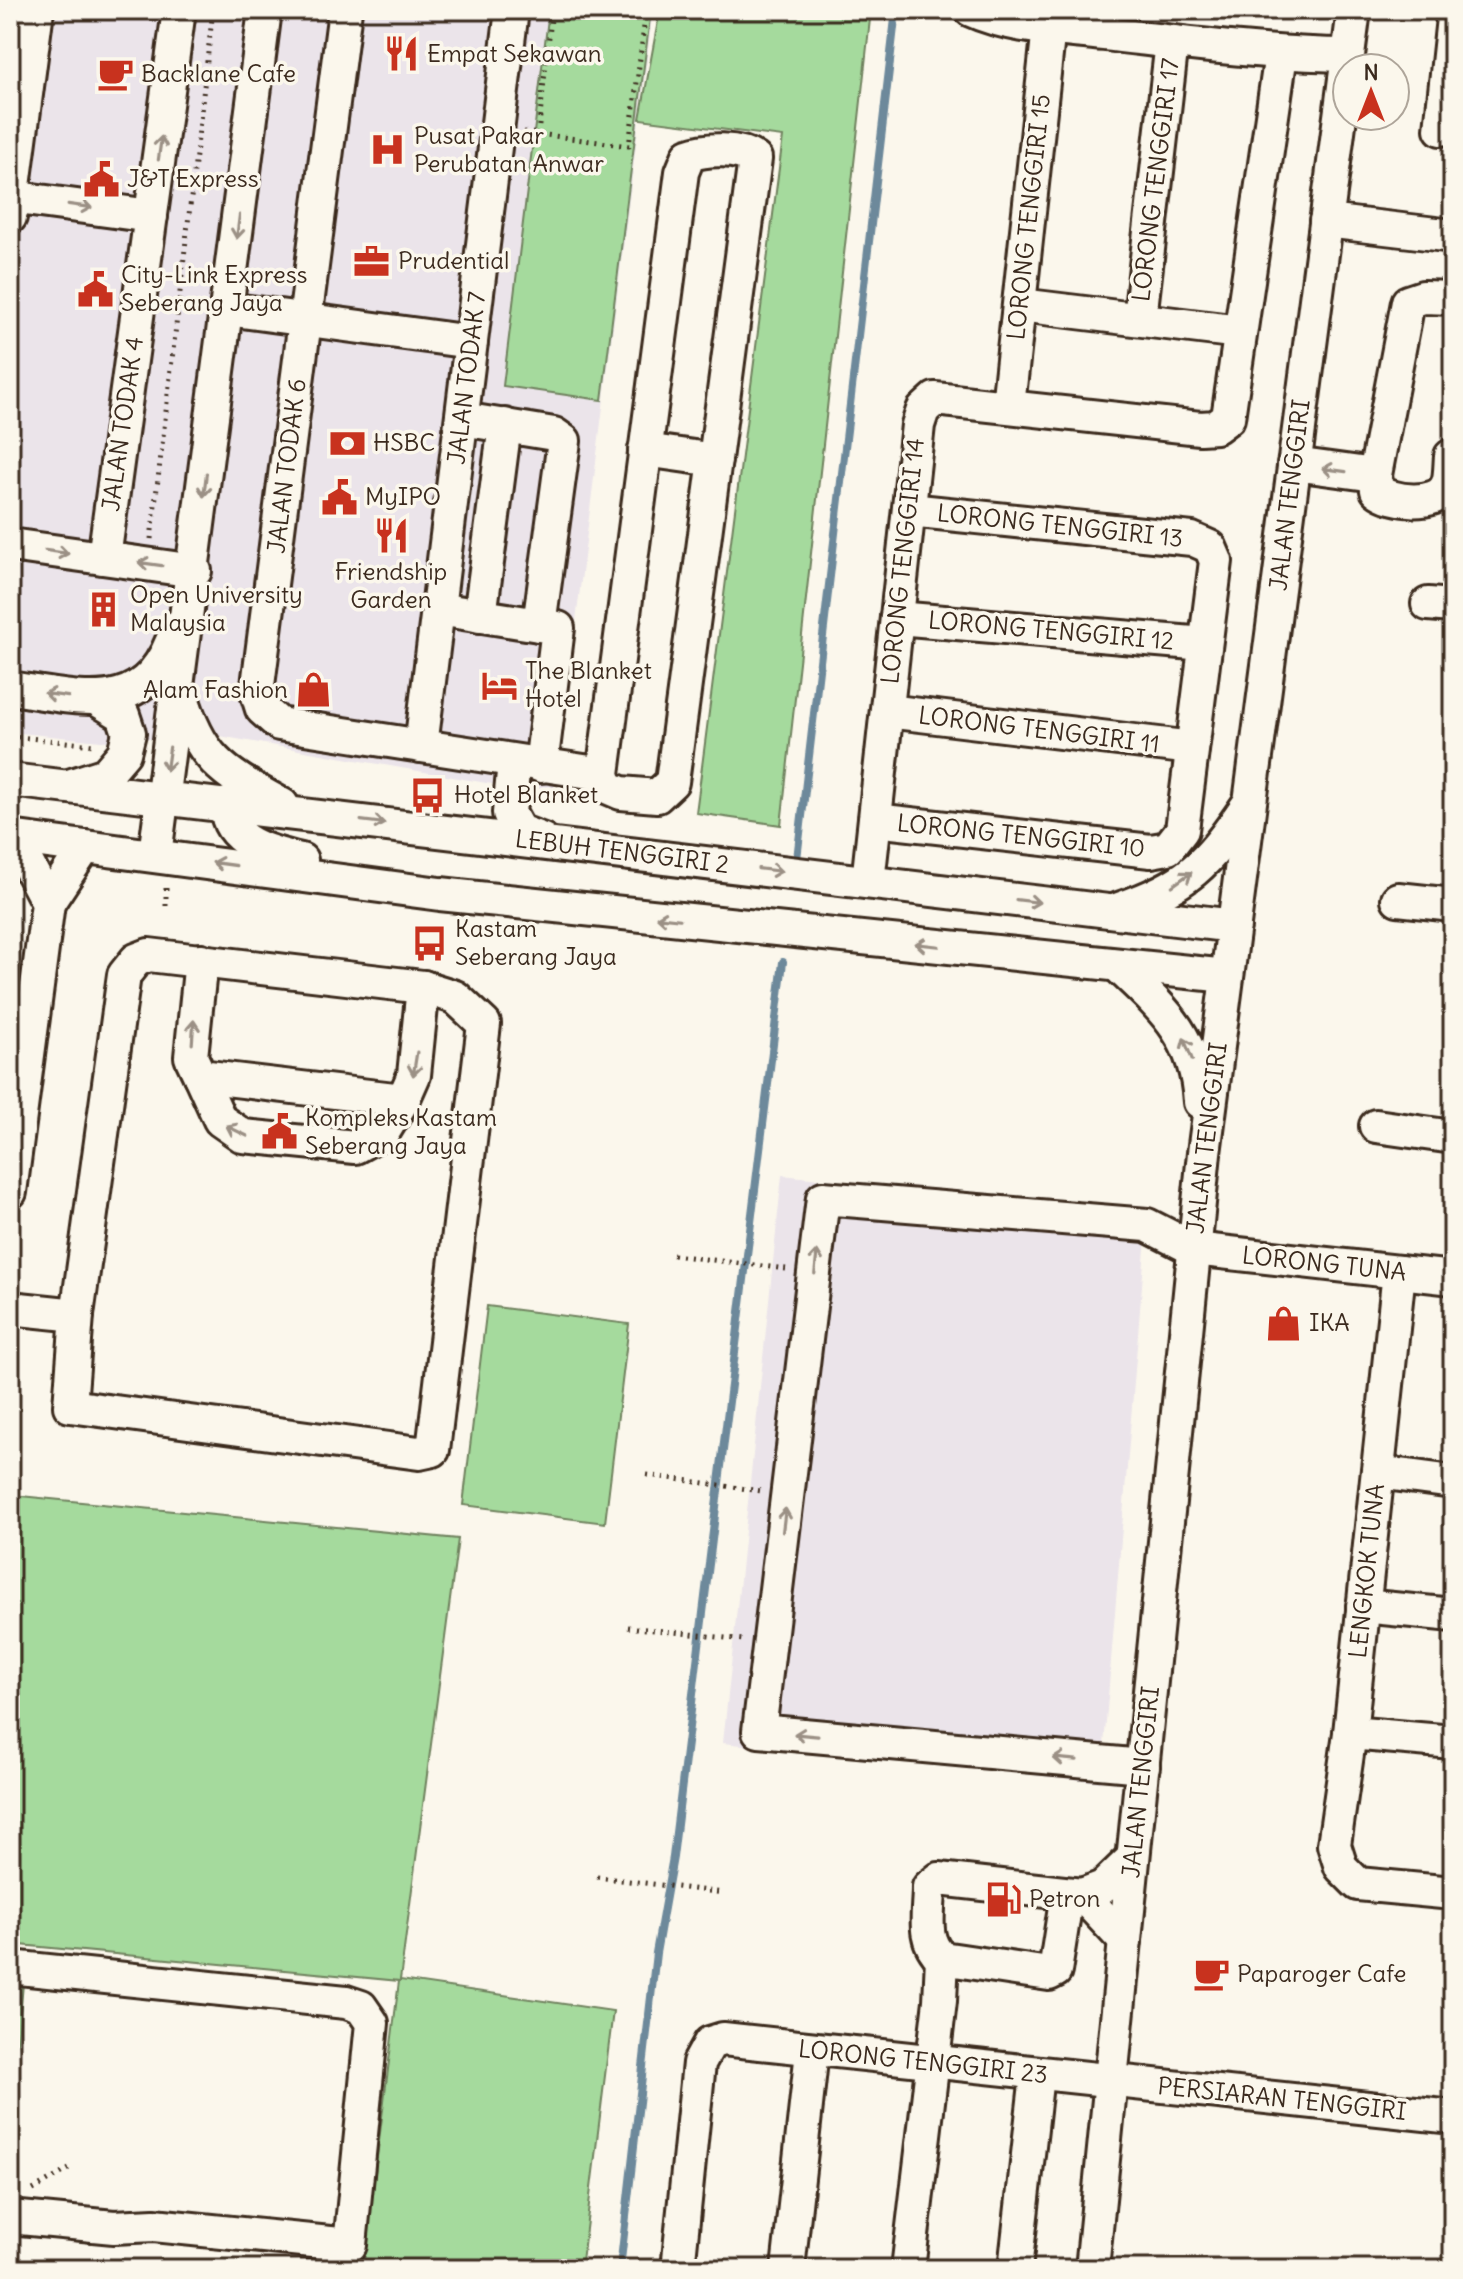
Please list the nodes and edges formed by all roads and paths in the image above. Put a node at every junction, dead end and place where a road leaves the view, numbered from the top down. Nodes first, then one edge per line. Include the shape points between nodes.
1 (37, 10) edge
2 (179, 10) edge
3 (213, 10) edge
4 (265, 10) edge
5 (345, 10) edge
6 (512, 10) edge
7 (552, 10) edge
8 (646, 10) edge
9 (971, 10) edge
10 (1354, 10) edge
11 (1453, 18) edge
12 (1049, 27) junction
13 (1172, 42) junction
14 (1348, 52) edge
15 (1281, 54) junction
16 (1331, 55) edge
17 (497, 129) junction
18 (1441, 129) dead end
19 (1338, 132) edge
20 (538, 134) junction
21 (11, 204) edge
22 (151, 216) junction
23 (1326, 221) junction
24 (1453, 236) edge
25 (1451, 289) edge
26 (1020, 305) junction
27 (227, 309) junction
28 (1140, 318) junction
29 (306, 320) junction
30 (1240, 332) junction
31 (471, 342) junction
32 (1008, 406) junction
33 (462, 419) junction
34 (505, 425) junction
35 (645, 450) junction
36 (1451, 456) dead end
37 (715, 460) junction
38 (1294, 464) junction
39 (1375, 475) junction
40 (909, 510) junction
41 (10, 545) edge
42 (104, 558) junction
43 (148, 564) junction
44 (195, 571) junction
45 (438, 609) junction
46 (480, 616) junction
47 (897, 618) junction
48 (539, 625) junction
49 (1205, 644) junction
50 (179, 687) junction
51 (10, 688) edge
52 (100, 701) junction
53 (887, 711) junction
54 (10, 736) edge
55 (100, 746) dead end
56 (421, 746) junction
57 (1192, 748) junction
58 (528, 764) junction
59 (603, 774) junction
60 (10, 780) edge
61 (69, 786) junction
62 (163, 798) junction
63 (1250, 801) junction
64 (227, 804) junction
65 (295, 813) junction
66 (875, 820) junction
67 (12, 837) edge
68 (556, 844) junction
69 (85, 847) junction
70 (155, 855) junction
71 (868, 882) junction
72 (440, 894) junction
73 (1398, 899) dead end
74 (48, 903) junction
75 (1453, 905) edge
76 (1112, 911) junction
77 (1234, 926) junction
78 (201, 960) junction
79 (1117, 965) junction
80 (1153, 969) junction
81 (1227, 976) junction
82 (423, 987) junction
83 (200, 1076) junction
84 (403, 1100) junction
85 (1376, 1126) dead end
86 (1453, 1137) edge
87 (1204, 1153) junction
88 (10, 1192) edge
89 (1194, 1249) junction
90 (673, 1255) dead end
91 (764, 1267) dead end
92 (1399, 1272) junction
93 (1453, 1278) edge
94 (10, 1308) edge
95 (76, 1324) junction
96 (10, 1325) edge
97 (1378, 1472) junction
98 (647, 1475) dead end
99 (1453, 1482) edge
100 (737, 1487) dead end
101 (1363, 1606) junction
102 (1453, 1615) edge
103 (628, 1627) dead end
104 (719, 1638) dead end
105 (1350, 1733) junction
106 (1453, 1742) edge
107 (1143, 1766) junction
108 (1133, 1858) junction
109 (597, 1877) dead end
110 (724, 1893) dead end
111 (1453, 1893) edge
112 (1075, 1895) junction
113 (1125, 1941) junction
114 (942, 1958) junction
115 (10, 1967) edge
116 (812, 2051) junction
117 (932, 2064) junction
118 (1037, 2075) junction
119 (1111, 2080) junction
120 (1453, 2117) edge
121 (69, 2169) dead end
122 (16, 2207) edge
123 (678, 2269) edge
124 (788, 2269) edge
125 (908, 2269) edge
126 (1015, 2269) edge
127 (1092, 2269) edge

1 - 21 street
22 -> 2 street, JALAN TODAK 4
3 - 43 path
4 -> 27 street
5 - 29 street, JALAN TODAK 6
6 - 17 street, JALAN TODAK 7
7 - 20 path
8 - 20 path via 629,146
9 - 12 street
10 - 14 street, JALAN TENGGIRI
11 - 18 street
12 - 13 street
12 - 26 street, LORONG TENGGIRI 15
13 - 15 street
13 - 28 street, LORONG TENGGIRI 17
15 - 16 street
15 - 30 street
17 - 20 path
17 - 31 street, JALAN TODAK 7
19 - 23 street, JALAN TENGGIRI
21 -> 22 street
22 - 42 street, JALAN TODAK 4
23 - 24 street
23 - 38 street, JALAN TENGGIRI
25 - 39 street via 1408,302
26 - 28 street
26 - 32 street, LORONG TENGGIRI 15
27 - 29 street
27 -> 44 street
28 - 30 street
29 - 31 street
29 - 56 street, JALAN TODAK 6 via 257,693 262,709 279,724
30 - 32 street, LORONG TENGGIRI 14 via 1228,418 1216,427
31 - 33 street, JALAN TODAK 7
32 - 40 street, LORONG TENGGIRI 14 via 935,399 923,410
33 - 34 street
33 - 45 street, JALAN TODAK 7
34 - 46 street
34 - 48 street via 554,434 564,441
35 - 37 street
35 - 37 street via 682,172 689,155 702,150 748,154 756,166
35 - 59 street
36 - 39 street via 1448,486 1441,495 1420,501 1383,495
37 - 59 street via 672,782 657,796 621,793 607,787
39 -> 38 street
38 - 63 street, JALAN TENGGIRI
40 - 47 street, LORONG TENGGIRI 14
40 - 49 street, LORONG TENGGIRI 13 via 1192,539 1210,547 1216,561
41 -> 42 street
42 - 43 street
44 -> 43 street
44 - 50 street
44 - 52 street via 170,648 156,673 134,689
45 - 46 street
45 - 56 street, JALAN TODAK 7
46 - 48 street
47 - 49 street, LORONG TENGGIRI 12
47 - 53 street, LORONG TENGGIRI 14
48 - 58 street via 558,628
49 - 57 street
50 -> 62 street
50 - 65 street via 205,752 222,770
52 -> 51 street
52 - 61 street via 123,715 129,733 124,753 106,774
53 - 57 street, LORONG TENGGIRI 11
53 - 66 street, LORONG TENGGIRI 14
54 - 55 path
56 - 58 street, JALAN TODAK 6
57 - 66 street, LORONG TENGGIRI 10 via 1182,830 1168,848 1151,851
58 - 59 street, JALAN TODAK 6
58 - 68 street via 509,813 519,831
60 - 61 street, LEBUH TENGGIRI 2
61 - 62 street, LEBUH TENGGIRI 2
62 - 64 street, LEBUH TENGGIRI 2
62 - 70 street
76 -> 63 street via 1162,894 1187,876 1215,853
63 - 77 street, JALAN TENGGIRI
64 - 65 street, LEBUH TENGGIRI 2
64 - 72 street via 226,817 234,831 275,854
65 -> 68 street, LEBUH TENGGIRI 2
66 - 71 street, LORONG TENGGIRI 14
67 - 69 street
67 - 74 street
68 -> 71 street, LEBUH TENGGIRI 2
69 - 70 street
69 - 74 street
72 -> 70 street
71 -> 76 street, LEBUH TENGGIRI 2
79 -> 72 street
73 - 75 street
74 - 88 street
76 - 77 street, LEBUH TENGGIRI 2
76 - 80 street via 1151,934
77 - 81 street, JALAN TENGGIRI
78 - 82 street
83 -> 78 street via 191,1057
78 - 95 street via 149,955 136,960 124,975
79 - 80 street
87 -> 79 street via 1199,1085 1189,1047 1171,1016
80 - 81 street
81 - 87 street, JALAN TENGGIRI
82 -> 84 street via 414,1075
82 - 95 street via 455,997 484,1024 433,1450 419,1453 70,1406
83 - 84 street
84 -> 83 street via 384,1131 355,1147 243,1136 220,1120
85 - 86 street
87 - 89 street, JALAN TENGGIRI
89 - 92 street, LORONG TUNA
89 - 107 street, JALAN TENGGIRI
107 -> 89 street via 759,1731 823,1198 1147,1225
90 - 91 path
92 - 93 street, LORONG TUNA
92 - 97 street, LENGKOK TUNA
94 - 95 street
95 - 96 street
97 - 99 street
97 - 101 street, LENGKOK TUNA
98 - 100 path
101 - 102 street
101 - 105 street, LENGKOK TUNA
103 - 104 path
105 - 106 street
105 - 111 street, LENGKOK TUNA via 1334,1845 1341,1867 1358,1884
107 - 108 street, JALAN TENGGIRI
108 - 112 street via 1103,1887
108 - 113 street, JALAN TENGGIRI
109 - 110 path
112 - 113 street
112 - 114 street via 1055,1971 1049,1974
112 - 114 street via 939,1879 929,1887 928,1939
113 - 119 street, JALAN TENGGIRI
114 - 117 street
115 - 122 street via 346,2002 361,2007 372,2023 350,2245 154,2225 114,2227
116 - 117 street, LORONG TENGGIRI 23
116 - 123 street, LORONG TENGGIRI 23 via 735,2038 710,2043 699,2063
116 - 124 street
117 - 118 street, LORONG TENGGIRI 23
117 - 125 street
118 - 119 street, LORONG TENGGIRI 23
118 - 126 street
119 - 120 street, PERSIARAN TENGGIRI
119 - 127 street, JALAN TENGGIRI
121 - 122 path

